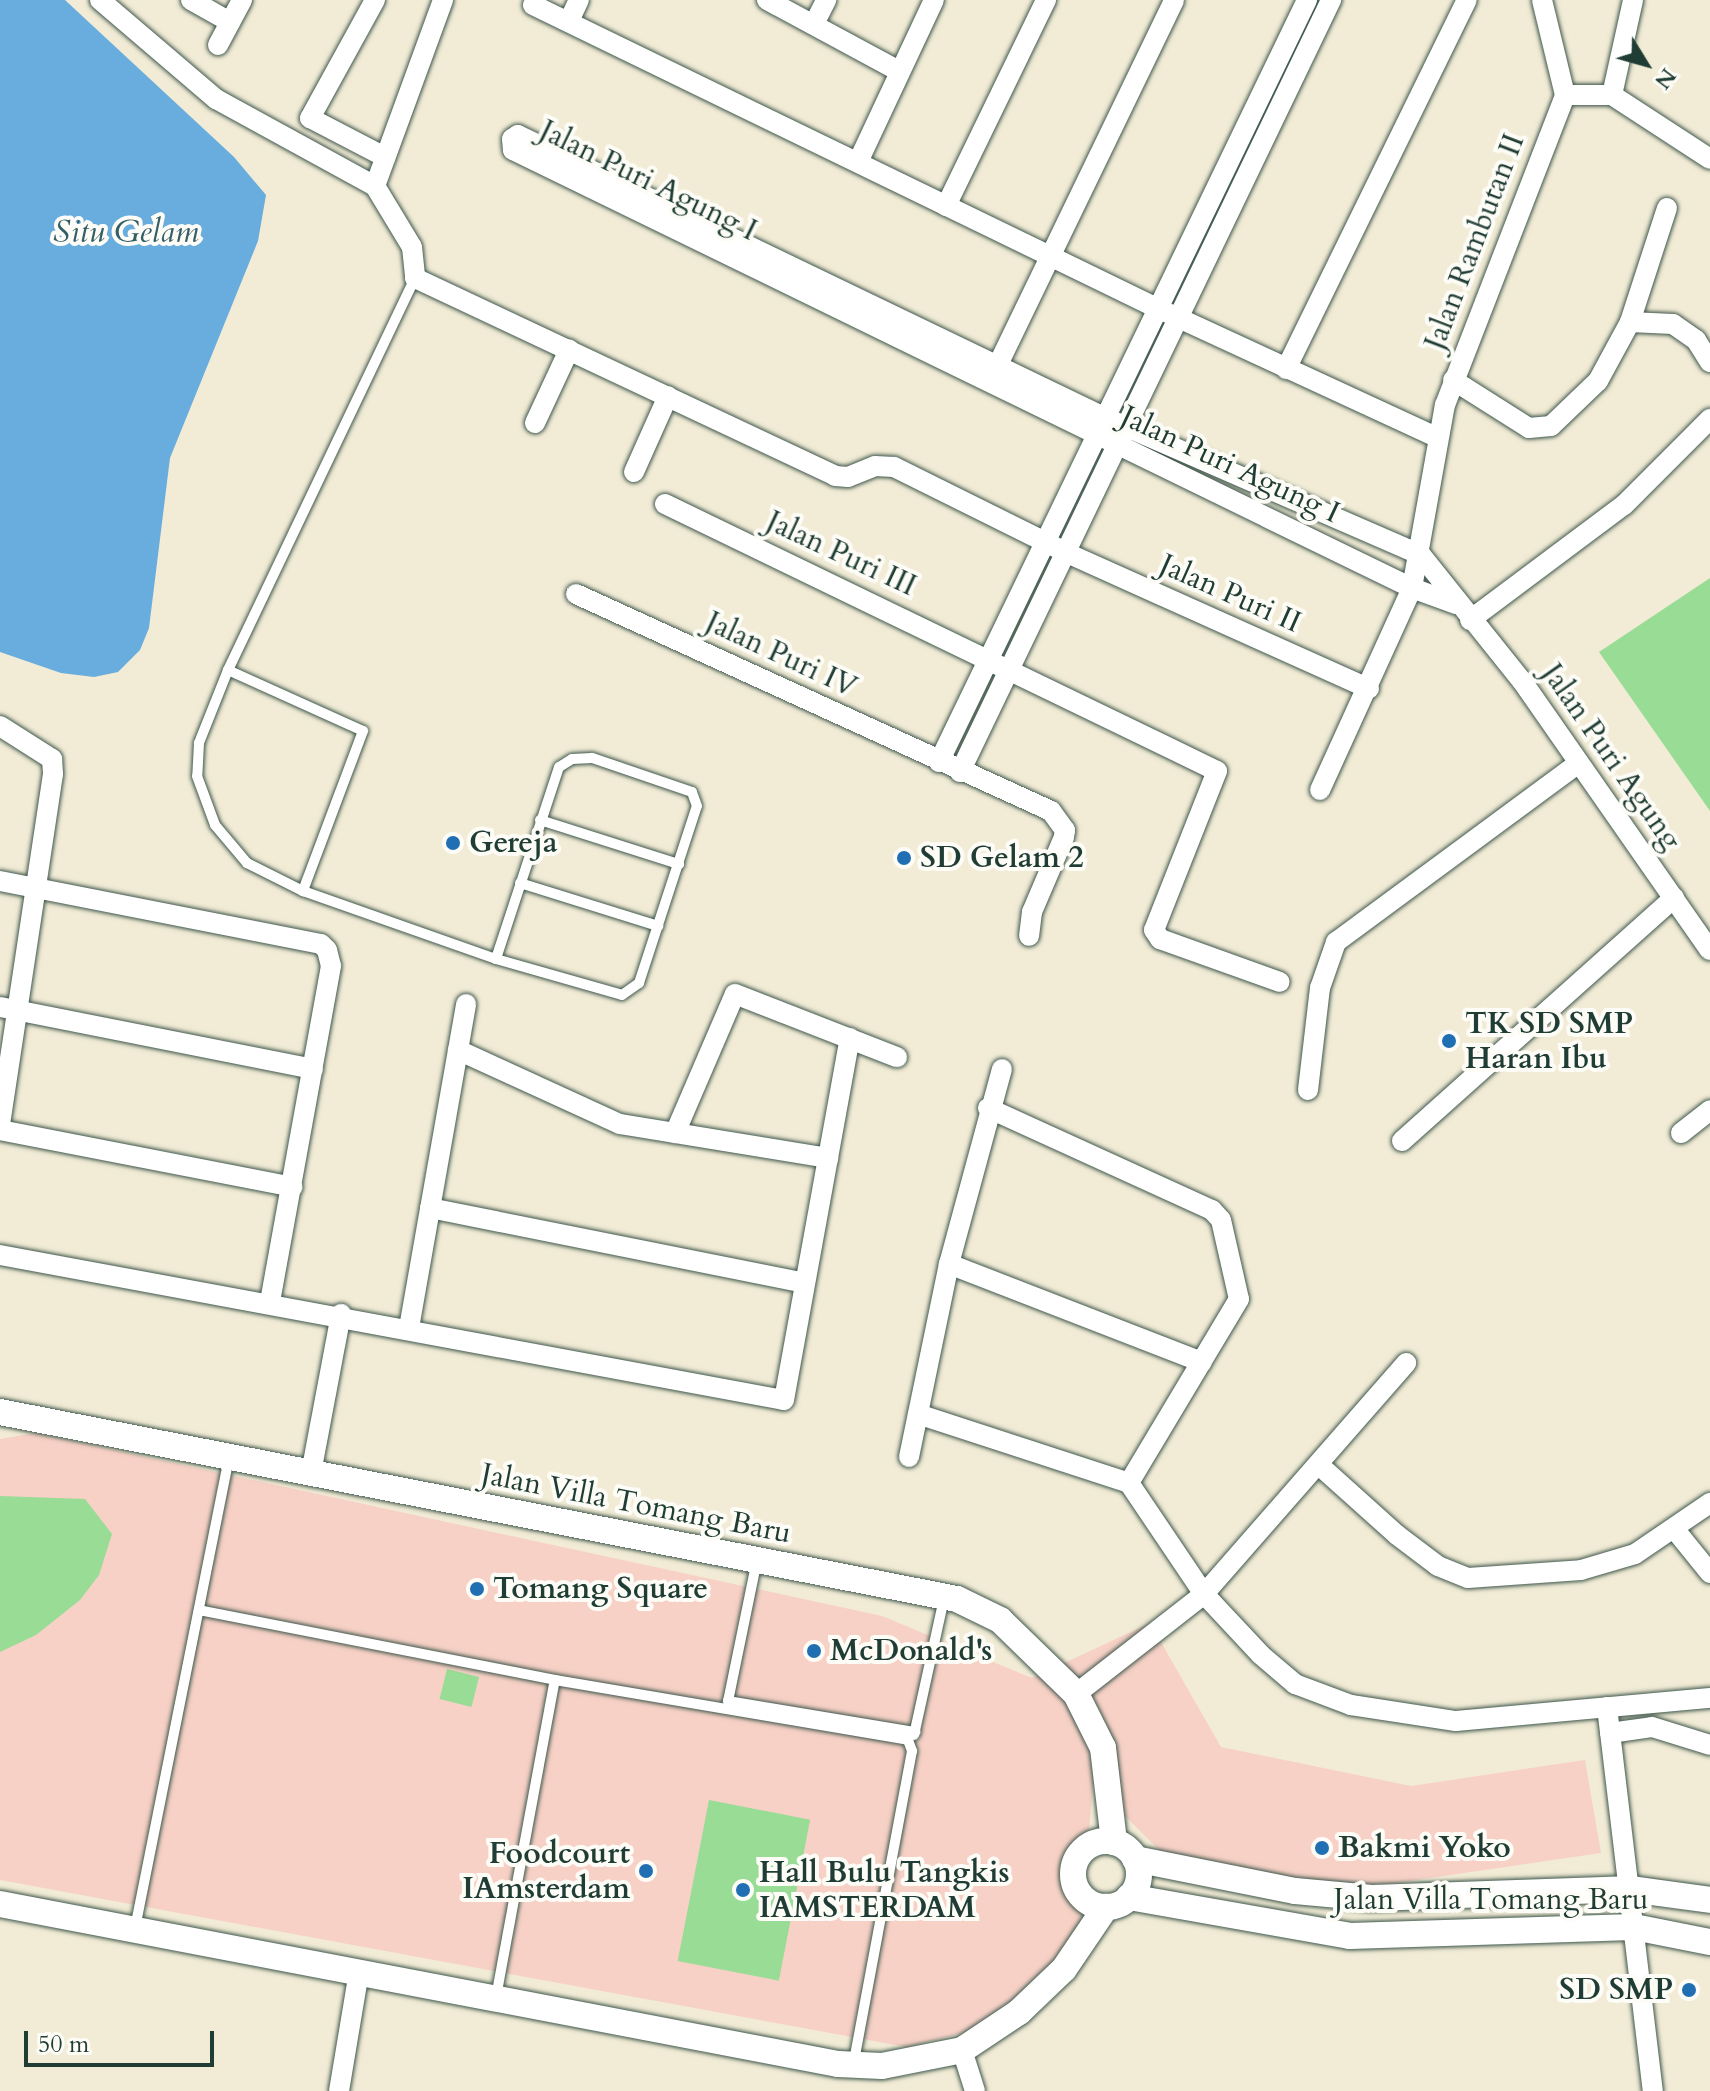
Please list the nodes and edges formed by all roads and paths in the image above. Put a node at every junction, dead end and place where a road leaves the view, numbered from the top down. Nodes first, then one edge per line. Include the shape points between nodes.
1 (100, 0) edge
2 (191, 0) edge
3 (242, 0) edge
4 (375, 0) edge
5 (443, 0) edge
6 (579, 0) edge
7 (767, 0) edge
8 (826, 0) edge
9 (934, 0) edge
10 (1046, 0) edge
11 (1174, 0) edge
12 (1307, 0) edge
13 (1331, 0) edge
14 (1467, 0) edge
15 (1542, 0) edge
16 (1633, 0) edge
17 (533, 5) dead end
18 (569, 21) junction
19 (230, 22) junction
20 (814, 24) junction
21 (218, 45) dead end
22 (899, 71) junction
23 (1278, 88) junction
24 (1565, 95) junction
25 (1612, 95) junction
26 (385, 157) junction
27 (1710, 159) edge
28 (858, 162) junction
29 (375, 186) junction
30 (946, 206) junction
31 (1667, 208) dead end
32 (723, 241) junction
33 (1051, 254) junction
34 (415, 278) junction
35 (1157, 308) junction
36 (1177, 317) junction
37 (1630, 322) junction
38 (569, 350) junction
39 (1710, 362) edge
40 (1286, 369) junction
41 (994, 373) junction
42 (1453, 380) junction
43 (668, 396) junction
44 (1710, 419) edge
45 (535, 423) dead end
46 (1113, 432) junction
47 (1438, 438) junction
48 (634, 472) dead end
49 (665, 504) dead end
50 (1047, 543) junction
51 (1067, 553) junction
52 (1421, 555) junction
53 (1412, 588) junction
54 (576, 594) dead end
55 (1456, 604) junction
56 (1470, 620) junction
57 (992, 659) junction
58 (1013, 669) junction
59 (228, 670) junction
60 (1369, 689) junction
61 (0, 726) edge
62 (939, 762) junction
63 (1577, 764) junction
64 (960, 772) junction
65 (1320, 790) dead end
66 (540, 820) junction
67 (679, 864) junction
68 (0, 881) edge
69 (520, 883) junction
70 (36, 888) junction
71 (303, 891) junction
72 (1674, 898) junction
73 (658, 926) junction
74 (1029, 936) dead end
75 (1710, 950) edge
76 (496, 959) junction
77 (1280, 982) dead end
78 (466, 1004) dead end
79 (10, 1009) edge
80 (850, 1038) junction
81 (458, 1050) junction
82 (897, 1057) dead end
83 (313, 1069) junction
84 (1002, 1069) dead end
85 (1308, 1090) dead end
86 (988, 1108) junction
87 (1710, 1110) edge
88 (0, 1124) edge
89 (0, 1130) edge
90 (675, 1133) junction
91 (1681, 1133) dead end
92 (1402, 1141) dead end
93 (828, 1158) junction
94 (292, 1187) junction
95 (430, 1208) junction
96 (0, 1255) edge
97 (949, 1264) junction
98 (805, 1283) junction
99 (270, 1301) junction
100 (341, 1314) junction
101 (409, 1328) junction
102 (1202, 1362) junction
103 (1406, 1363) dead end
104 (0, 1412) edge
105 (918, 1414) junction
106 (229, 1457) junction
107 (909, 1457) dead end
108 (1319, 1465) junction
109 (311, 1473) junction
110 (1129, 1483) junction
111 (1710, 1503) edge
112 (1676, 1531) junction
113 (757, 1560) junction
114 (1710, 1573) edge
115 (1204, 1594) junction
116 (945, 1597) junction
117 (199, 1610) junction
118 (555, 1680) junction
119 (1076, 1694) junction
120 (1710, 1698) edge
121 (1607, 1707) junction
122 (915, 1732) junction
123 (1610, 1733) junction
124 (912, 1744) junction
125 (1710, 1745) edge
126 (1114, 1842) junction
127 (1135, 1859) junction
128 (1630, 1889) junction
129 (1710, 1900) edge
130 (1117, 1902) junction
131 (0, 1904) edge
132 (1634, 1927) junction
133 (135, 1929) junction
134 (1710, 1942) edge
135 (359, 1972) junction
136 (496, 1999) junction
137 (962, 2050) junction
138 (853, 2065) junction
139 (339, 2091) edge
140 (975, 2091) edge
141 (1653, 2091) edge

1 - 29 street via 216,99
2 - 19 street
3 - 19 street
4 - 26 street via 310,118
5 - 26 street
6 - 18 street
7 - 20 street
8 - 20 street
9 - 22 street
10 - 30 street
11 - 33 street
12 - 23 street
13 - 23 street
14 - 40 street
15 - 24 street
16 - 25 street
17 - 18 street
18 - 28 street
19 - 21 street
20 - 22 street
22 - 28 street
23 - 35 street
23 - 36 street
24 - 25 street
24 - 42 street, Jalan Rambutan II
25 - 27 street
26 - 29 street
28 - 30 street
29 - 34 street via 412,247
30 - 33 street
31 - 37 street
32 - 32 street, Jalan Puri Agung I via 513,150 512,139 518,135
32 - 41 street, Jalan Puri Agung I
33 - 35 street
33 - 41 street
34 - 38 street, Jalan Puri II
34 - 59 lane
35 - 36 street
35 - 46 street
36 - 40 street
36 - 46 street
37 - 39 street via 1673,324 1696,340
37 - 42 street via 1598,381 1551,426 1529,428
38 - 43 street, Jalan Puri II
38 - 45 street
40 - 47 street
41 - 46 street, Jalan Puri Agung I
42 - 47 street, Jalan Rambutan II
43 - 48 street
43 - 50 street, Jalan Puri II via 835,476 894,467
44 - 56 street via 1624,505
46 - 50 street
46 - 51 street
46 - 52 street, Jalan Puri Agung I
46 - 53 street, Jalan Puri Agung I
47 - 52 street, Jalan Rambutan II
49 - 57 street, Jalan Puri III
50 - 51 street, Jalan Puri II
50 - 57 street
51 - 58 street
51 - 60 street, Jalan Puri II
52 - 53 street, Jalan Rambutan II
52 - 55 street, Jalan Puri Agung
53 - 55 street, Jalan Puri Agung I
53 - 60 street, Jalan Rambutan II
54 - 62 street, Jalan Puri IV
55 - 56 street, Jalan Puri Agung
56 - 63 street, Jalan Puri Agung via 1522,681
57 - 58 street, Jalan Puri III
57 - 62 street
58 - 64 street
58 - 77 street, Jalan Puri III via 1217,771 1154,930 1160,939
59 - 71 lane via 199,743 204,802 225,843 247,863
59 - 71 lane via 363,731
60 - 65 street, Jalan Rambutan II
61 - 70 street via 52,759
62 - 64 street, Jalan Puri IV
63 - 72 street, Jalan Puri Agung
63 - 85 street via 1336,942 1320,988
64 - 74 street via 1051,811 1065,830 1032,912
66 - 67 lane
66 - 67 lane via 559,767 572,759 592,758 692,792 697,806
66 - 69 lane
67 - 73 lane
68 - 70 street
69 - 73 lane
69 - 76 lane
70 - 79 street
70 - 83 street via 321,944 331,966
71 - 76 lane
72 - 75 street, Jalan Puri Agung
72 - 92 street
73 - 76 lane via 639,983 622,995
78 - 81 street
79 - 83 street
79 - 88 street
80 - 82 street
80 - 90 street via 735,994
80 - 93 street
81 - 90 street via 620,1124
81 - 95 street
83 - 94 street
84 - 86 street
86 - 97 street
86 - 102 street via 1218,1214 1239,1299
87 - 91 street
89 - 94 street
90 - 93 street
93 - 98 street
94 - 99 street
95 - 98 street
95 - 101 street
96 - 99 street
97 - 102 street
97 - 105 street
98 - 101 street via 784,1400
99 - 100 street
100 - 101 street
100 - 109 street
102 - 110 street
103 - 108 street
104 - 106 street, Jalan Villa Tomang Baru
105 - 107 street
105 - 110 street
106 - 109 street, Jalan Villa Tomang Baru
106 - 117 lane
108 - 112 street via 1397,1535 1438,1566 1468,1578 1581,1570 1635,1554
108 - 115 street
109 - 113 street, Jalan Villa Tomang Baru
110 - 115 street
111 - 112 street
112 - 114 street
113 - 116 street, Jalan Villa Tomang Baru
113 - 122 lane via 728,1701
115 - 119 street
115 - 121 street via 1295,1684 1351,1705 1456,1721
116 - 119 street, Jalan Villa Tomang Baru via 1000,1620
116 - 122 lane
117 - 118 lane
117 - 133 lane
118 - 124 lane
118 - 136 lane
119 - 126 street, Jalan Villa Tomang Baru via 1103,1748
120 - 121 street
121 - 123 street
122 - 124 lane
123 - 125 street via 1652,1727
123 - 128 street
124 - 138 lane
126 - 127 street
126 - 130 street via 1087,1846 1074,1866 1073,1879 1082,1897
127 - 128 street, Jalan Villa Tomang Baru via 1295,1891 1372,1898
127 - 130 street via 1139,1874
128 - 129 street, Jalan Villa Tomang Baru
128 - 132 street
130 - 132 street, Jalan Villa Tomang Baru via 1350,1936
130 - 137 street via 1064,1969 1019,2012
131 - 133 street
132 - 134 street, Jalan Villa Tomang Baru
132 - 141 street
133 - 135 street
135 - 136 street
135 - 139 street
136 - 138 street
137 - 138 street via 882,2066
137 - 140 street

